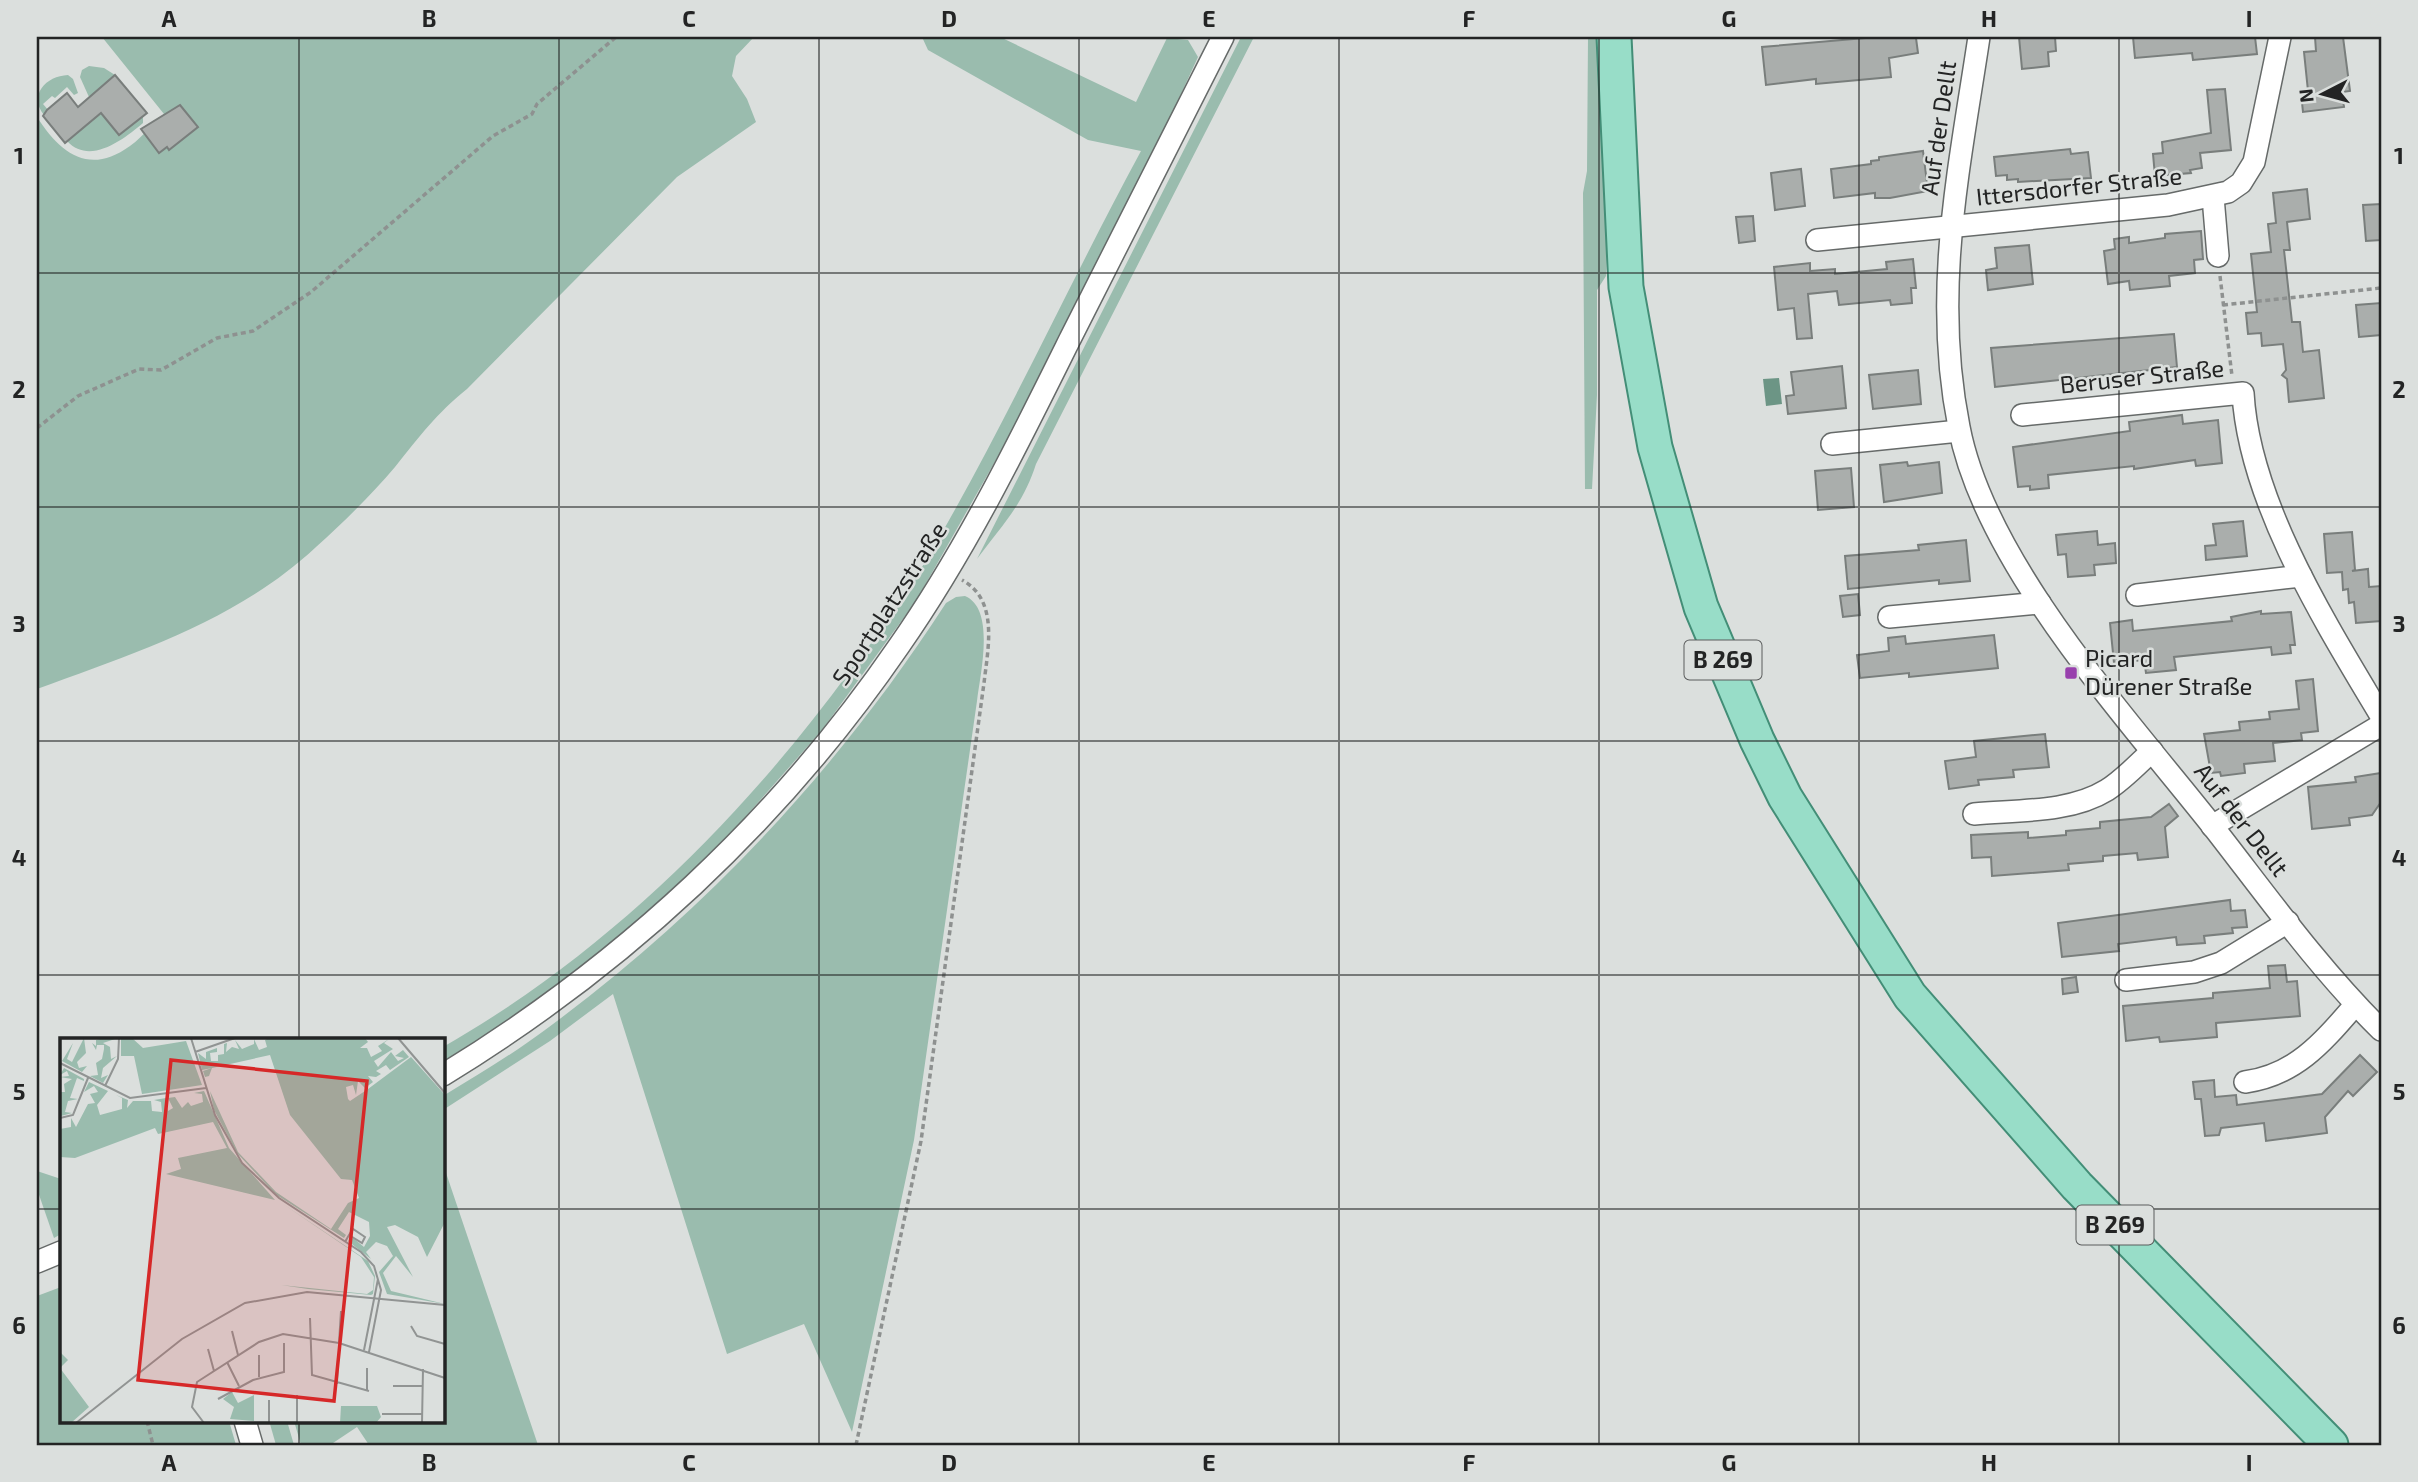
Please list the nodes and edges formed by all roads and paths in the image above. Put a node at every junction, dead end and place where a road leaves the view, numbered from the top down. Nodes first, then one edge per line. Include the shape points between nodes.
1 (616, 37) edge
2 (1223, 37) edge
3 (1614, 37) edge
4 (1979, 37) edge
5 (2280, 37) edge
6 (2213, 197) junction
7 (1951, 226) junction
8 (1817, 240) dead end
9 (2218, 257) joint
10 (2381, 288) edge
11 (2223, 305) junction
12 (2243, 393) junction
13 (2022, 415) dead end
14 (37, 428) edge
15 (1959, 431) junction
16 (1832, 444) dead end
17 (947, 571) junction
18 (2301, 576) junction
19 (2137, 595) dead end
20 (2040, 603) junction
21 (1889, 617) dead end
22 (2381, 716) edge
23 (2381, 724) edge
24 (2152, 751) junction
25 (1974, 814) dead end
26 (2212, 826) junction
27 (2288, 922) junction
28 (2126, 979) dead end
29 (2356, 1005) junction
30 (2381, 1030) edge
31 (444, 1074) edge
32 (2245, 1082) dead end
33 (60, 1252) edge
34 (37, 1262) edge
35 (147, 1422) edge
36 (245, 1422) edge
37 (153, 1445) edge
38 (252, 1445) edge
39 (856, 1445) edge
40 (2331, 1445) edge

1 - 14 path via 537,104 532,114 493,136 311,292 253,331 217,338 161,370 139,369 78,396
2 - 17 street, Sportplatzstraße via 1015,451
3 - 40 main road, B 269 via 1626,287 1655,447 1701,607 1785,797 1910,996 2077,1186
4 - 7 street, Auf der Dellt
5 - 6 street, Ittersdorfer Straße via 2254,162 2242,183
6 - 7 street, Ittersdorfer Straße
6 - 9 street, Ittersdorfer Straße
7 - 8 street, Auf der Dellt
7 - 15 street, Auf der Dellt via 1946,336
9 - 11 path
10 - 11 path
11 - 12 path via 2228,364
12 - 13 street, Beruser Straße
12 - 18 street, Beruser Straße via 2251,451
15 - 16 street
15 - 20 street, Auf der Dellt via 1991,517
17 - 31 street, Sportplatzstraße via 899,647 838,727 770,809 709,871 596,970
17 - 39 path via 973,586 988,613 990,637 921,1141
18 - 19 street
18 - 22 street, Beruser Straße
20 - 21 street
20 - 24 street, Auf der Dellt
23 - 26 street
24 - 25 street via 2110,789 2091,799
24 - 26 street, Auf der Dellt
26 - 27 street, Auf der Dellt
27 - 28 street via 2221,963 2194,972
27 - 29 street, Auf der Dellt
29 - 30 street, Auf der Dellt
29 - 32 street via 2295,1066 2273,1077
33 - 34 street
35 - 37 path
36 - 38 street

